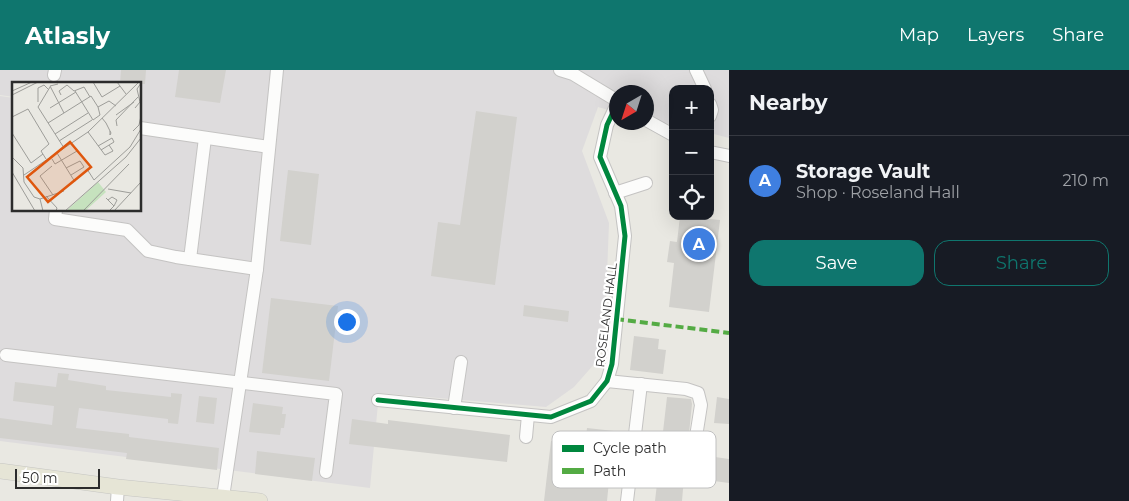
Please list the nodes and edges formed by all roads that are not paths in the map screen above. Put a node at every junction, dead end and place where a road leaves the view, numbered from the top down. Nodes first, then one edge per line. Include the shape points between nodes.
1 (277, 70) edge
2 (696, 70) edge
3 (569, 71) edge
4 (703, 85) edge
5 (609, 96) edge
6 (609, 121) edge
7 (654, 124) edge
8 (141, 128) edge
9 (669, 133) edge
10 (204, 138) junction
11 (269, 147) junction
12 (714, 153) edge
13 (729, 156) edge
14 (646, 183) dead end
15 (615, 194) junction
16 (56, 211) edge
17 (190, 259) junction
18 (257, 269) junction
19 (6, 355) dead end
20 (461, 362) dead end
21 (607, 381) junction
22 (240, 382) junction
23 (641, 384) junction
24 (378, 400) dead end
25 (454, 408) junction
26 (528, 415) junction
27 (635, 431) edge
28 (697, 431) edge
29 (526, 437) dead end
30 (0, 472) edge
31 (326, 472) dead end
32 (629, 488) edge
33 (117, 494) edge
34 (223, 496) junction
35 (260, 501) edge
36 (627, 501) edge

1 - 11 street
2 - 4 street
3 - 5 street
6 - 15 street, ROSELAND HALL via 600,158
7 - 9 street
8 - 10 street
10 - 11 street
10 - 17 street
11 - 18 street
12 - 13 street
14 - 15 street
15 - 21 street, ROSELAND HALL via 621,206 625,236 612,364
16 - 17 street via 56,219 127,230 148,250
17 - 18 street
18 - 22 street
19 - 22 street
20 - 25 street
21 - 23 street
21 - 26 street, ROSELAND HALL via 591,401 551,417
22 - 31 street via 336,394
22 - 34 street
23 - 27 street
23 - 28 street via 698,393 701,405
24 - 25 street, ROSELAND HALL
25 - 26 street, ROSELAND HALL
26 - 29 street
30 - 33 main road
32 - 36 street
33 - 34 main road
34 - 35 main road

